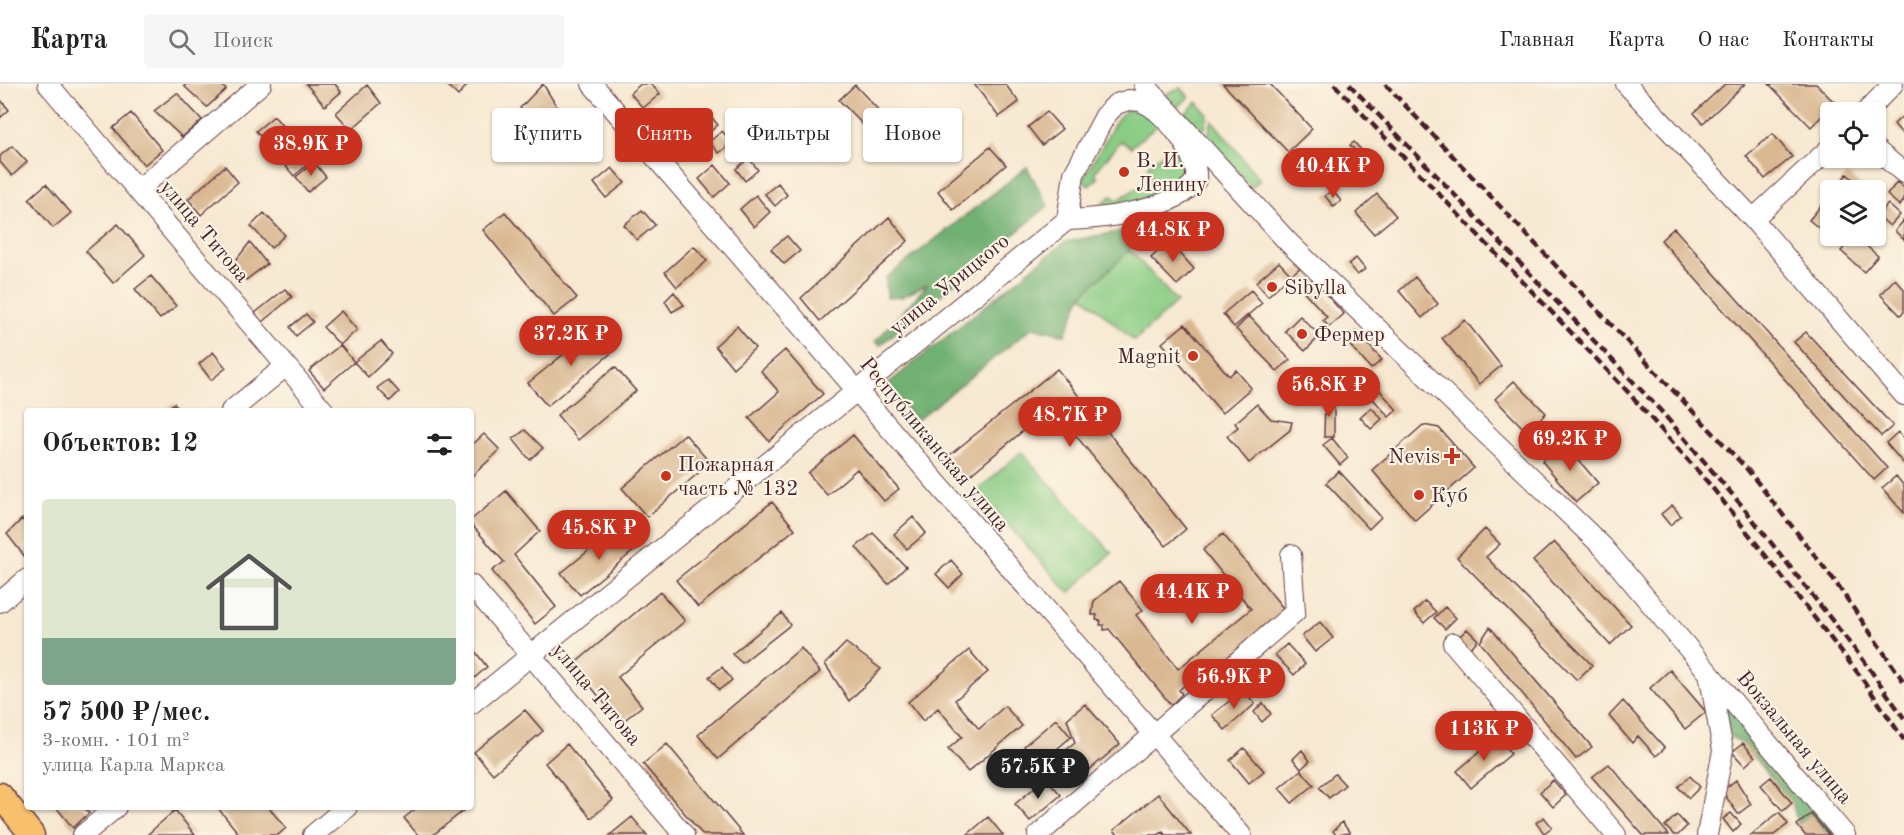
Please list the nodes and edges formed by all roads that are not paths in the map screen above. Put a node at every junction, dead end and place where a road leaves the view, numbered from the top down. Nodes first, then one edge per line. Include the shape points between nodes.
1 (48, 84) edge
2 (261, 84) edge
3 (592, 84) edge
4 (1144, 84) edge
5 (1626, 84) edge
6 (1893, 84) edge
7 (1126, 92) edge
8 (1876, 102) edge
9 (1820, 157) edge
10 (1886, 158) edge
11 (1904, 173) edge
12 (1197, 174) junction
13 (1236, 185) junction
14 (139, 189) junction
15 (1753, 219) junction
16 (1067, 220) junction
17 (286, 366) junction
18 (857, 390) junction
19 (1904, 395) edge
20 (235, 408) edge
21 (321, 408) edge
22 (1291, 555) dead end
23 (24, 582) edge
24 (474, 588) edge
25 (0, 602) edge
26 (1453, 643) dead end
27 (531, 654) junction
28 (1708, 671) junction
29 (474, 702) edge
30 (1153, 736) junction
31 (0, 795) edge
32 (112, 810) edge
33 (343, 810) edge
34 (32, 835) edge
35 (83, 835) edge
36 (313, 835) edge
37 (684, 835) edge
38 (1038, 835) edge
39 (1241, 835) edge
40 (1616, 835) edge
41 (1707, 835) edge
42 (1845, 835) edge

1 - 14 street, улица Титова
2 - 14 street
3 - 18 street, Республиканская улица
4 - 13 street, Вокзальная улица
5 - 15 street
6 - 8 street
7 - 12 street via 1157,112 1188,147
7 - 16 street via 1105,116 1074,174
9 - 15 street
10 - 11 street
12 - 13 street
12 - 16 street via 1190,189 1182,195 1113,217
13 - 28 street, Вокзальная улица via 1288,242 1603,547
14 - 17 street, улица Титова
15 - 19 street
16 - 18 street, улица Урицкого
17 - 20 street
17 - 21 street, улица Титова
18 - 27 street, улица Урицкого
18 - 30 street, Республиканская улица
22 - 30 street via 1295,612
23 - 25 street
24 - 27 street, улица Титова
26 - 40 street
27 - 29 street, улица Урицкого
27 - 37 street, улица Титова
28 - 41 street via 1723,750
28 - 42 street, Вокзальная улица
30 - 38 street
30 - 39 street, Республиканская улица
31 - 34 main road
32 - 35 street
33 - 36 street

